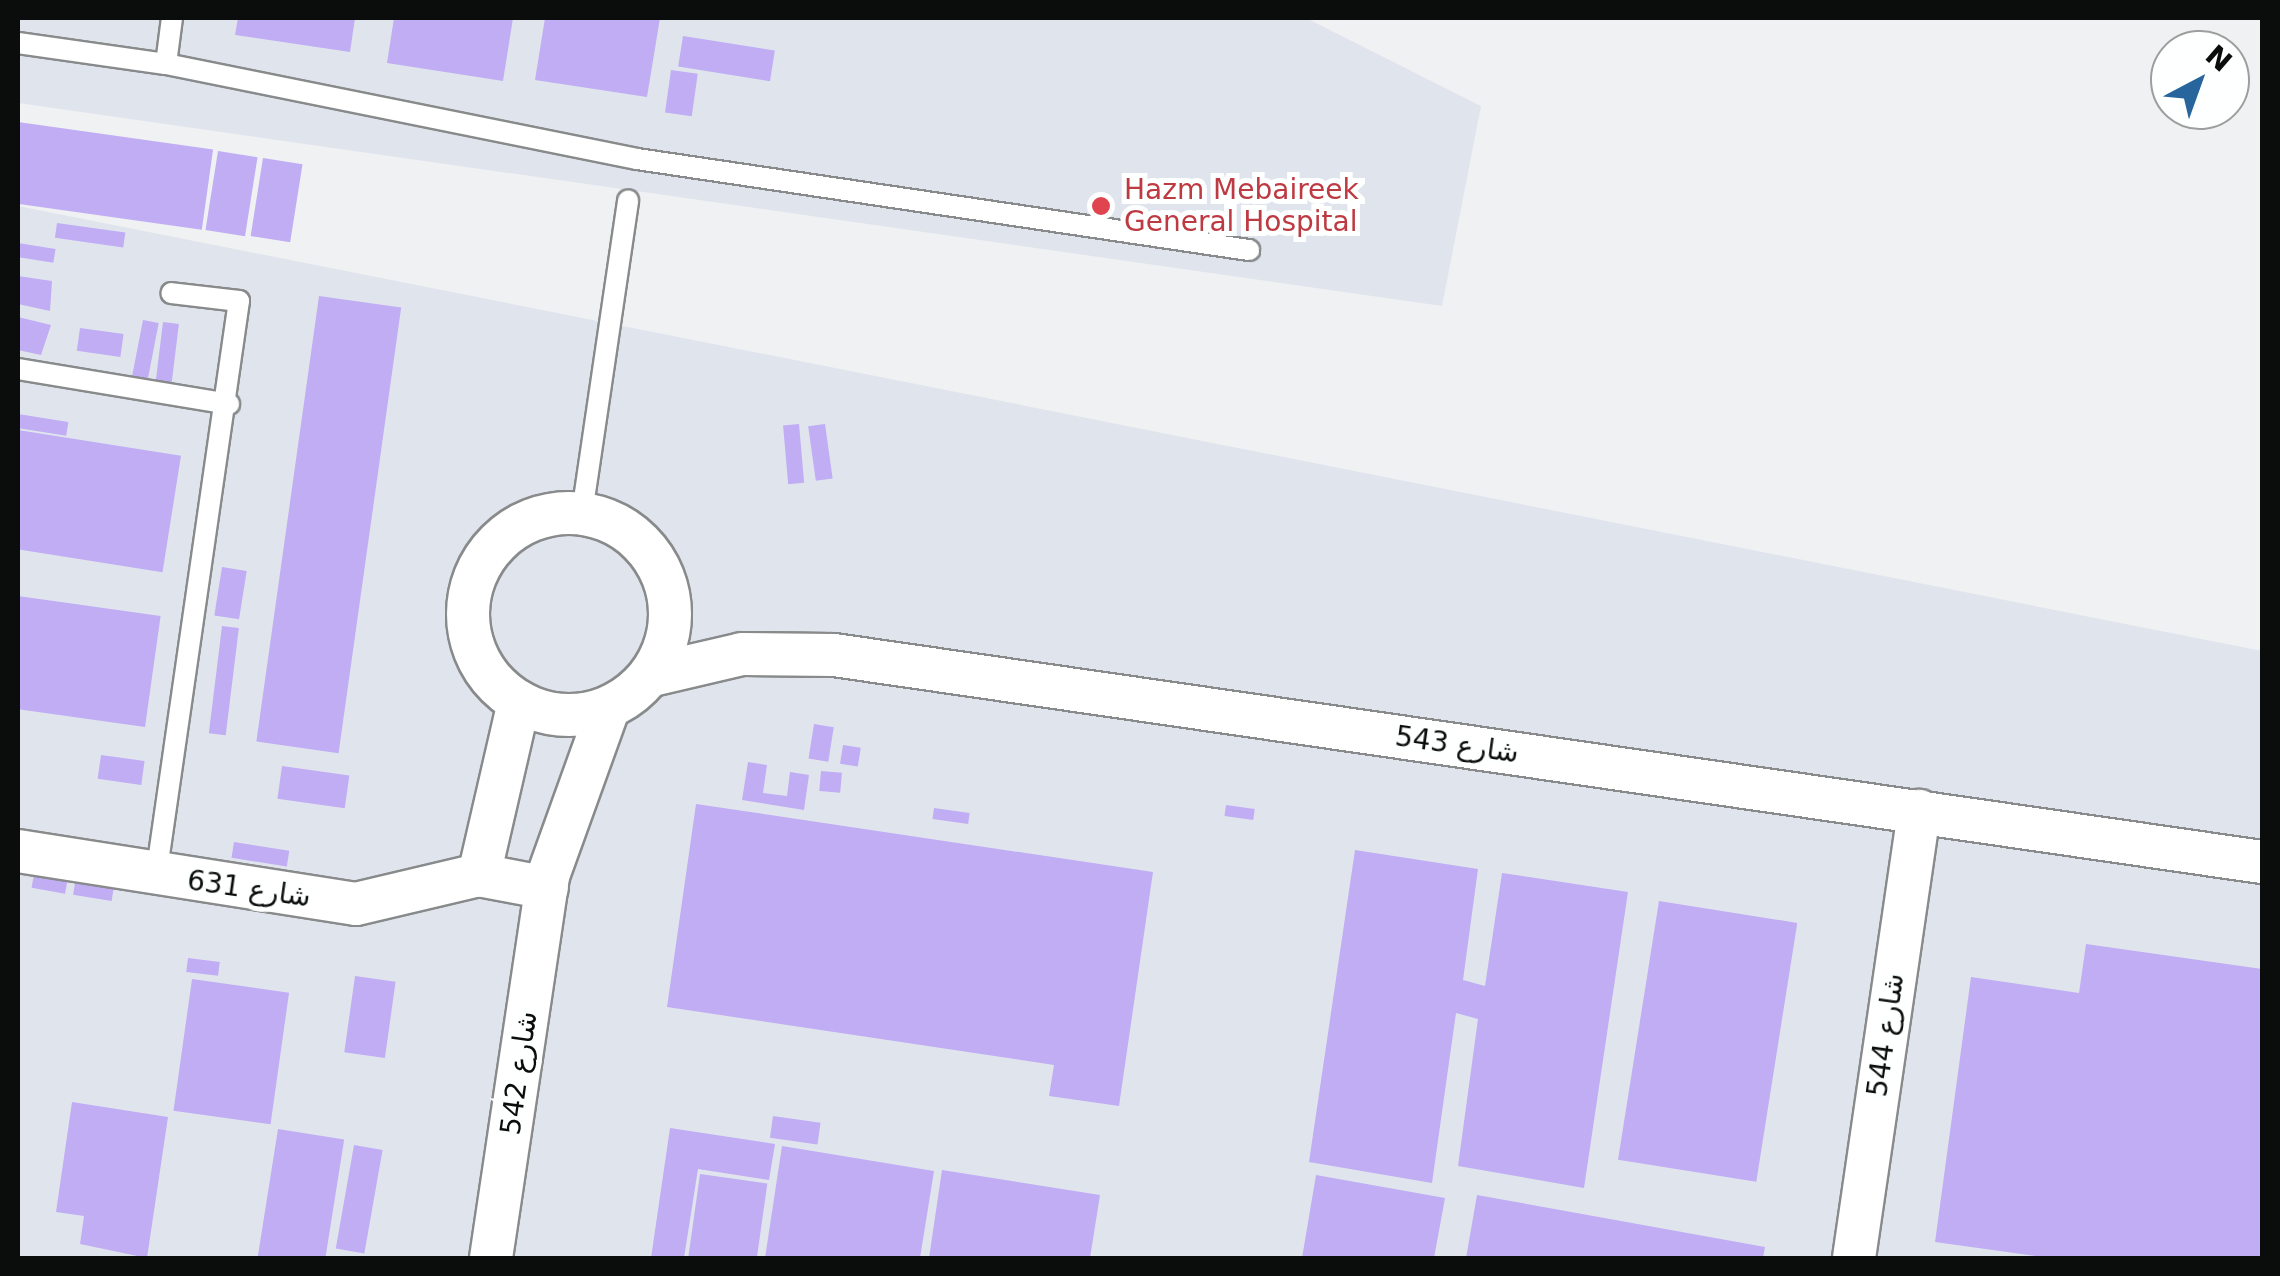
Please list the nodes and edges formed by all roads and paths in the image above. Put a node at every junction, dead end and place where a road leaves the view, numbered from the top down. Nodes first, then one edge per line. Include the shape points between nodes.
1 (172, 18) edge
2 (18, 43) edge
3 (166, 64) junction
4 (628, 200) dead end
5 (1250, 250) dead end
6 (171, 292) dead end
7 (18, 369) edge
8 (229, 404) junction
9 (582, 513) junction
10 (652, 675) junction
11 (519, 702) junction
12 (608, 708) junction
13 (1919, 811) junction
14 (18, 851) edge
15 (2262, 862) edge
16 (479, 875) junction
17 (156, 876) junction
18 (547, 888) junction
19 (491, 1258) edge
20 (1854, 1258) edge

1 - 3 lane
2 - 3 lane
3 - 5 lane via 637,159
4 - 9 lane
6 - 8 lane via 239,301
7 - 8 lane
8 - 17 lane
9 - 10 street via 611,522 656,561 671,618
9 - 11 street via 524,523 481,562 470,589 473,648
10 - 12 street
10 - 13 street, شارع 543 via 742,654 834,655
11 - 12 street via 574,716
11 - 16 street
12 - 18 street, شارع 542
13 - 15 street, شارع 543
13 - 20 street, شارع 544
14 - 17 street, شارع 631
16 - 17 street, شارع 631 via 356,904
16 - 18 street
18 - 19 street, شارع 542

